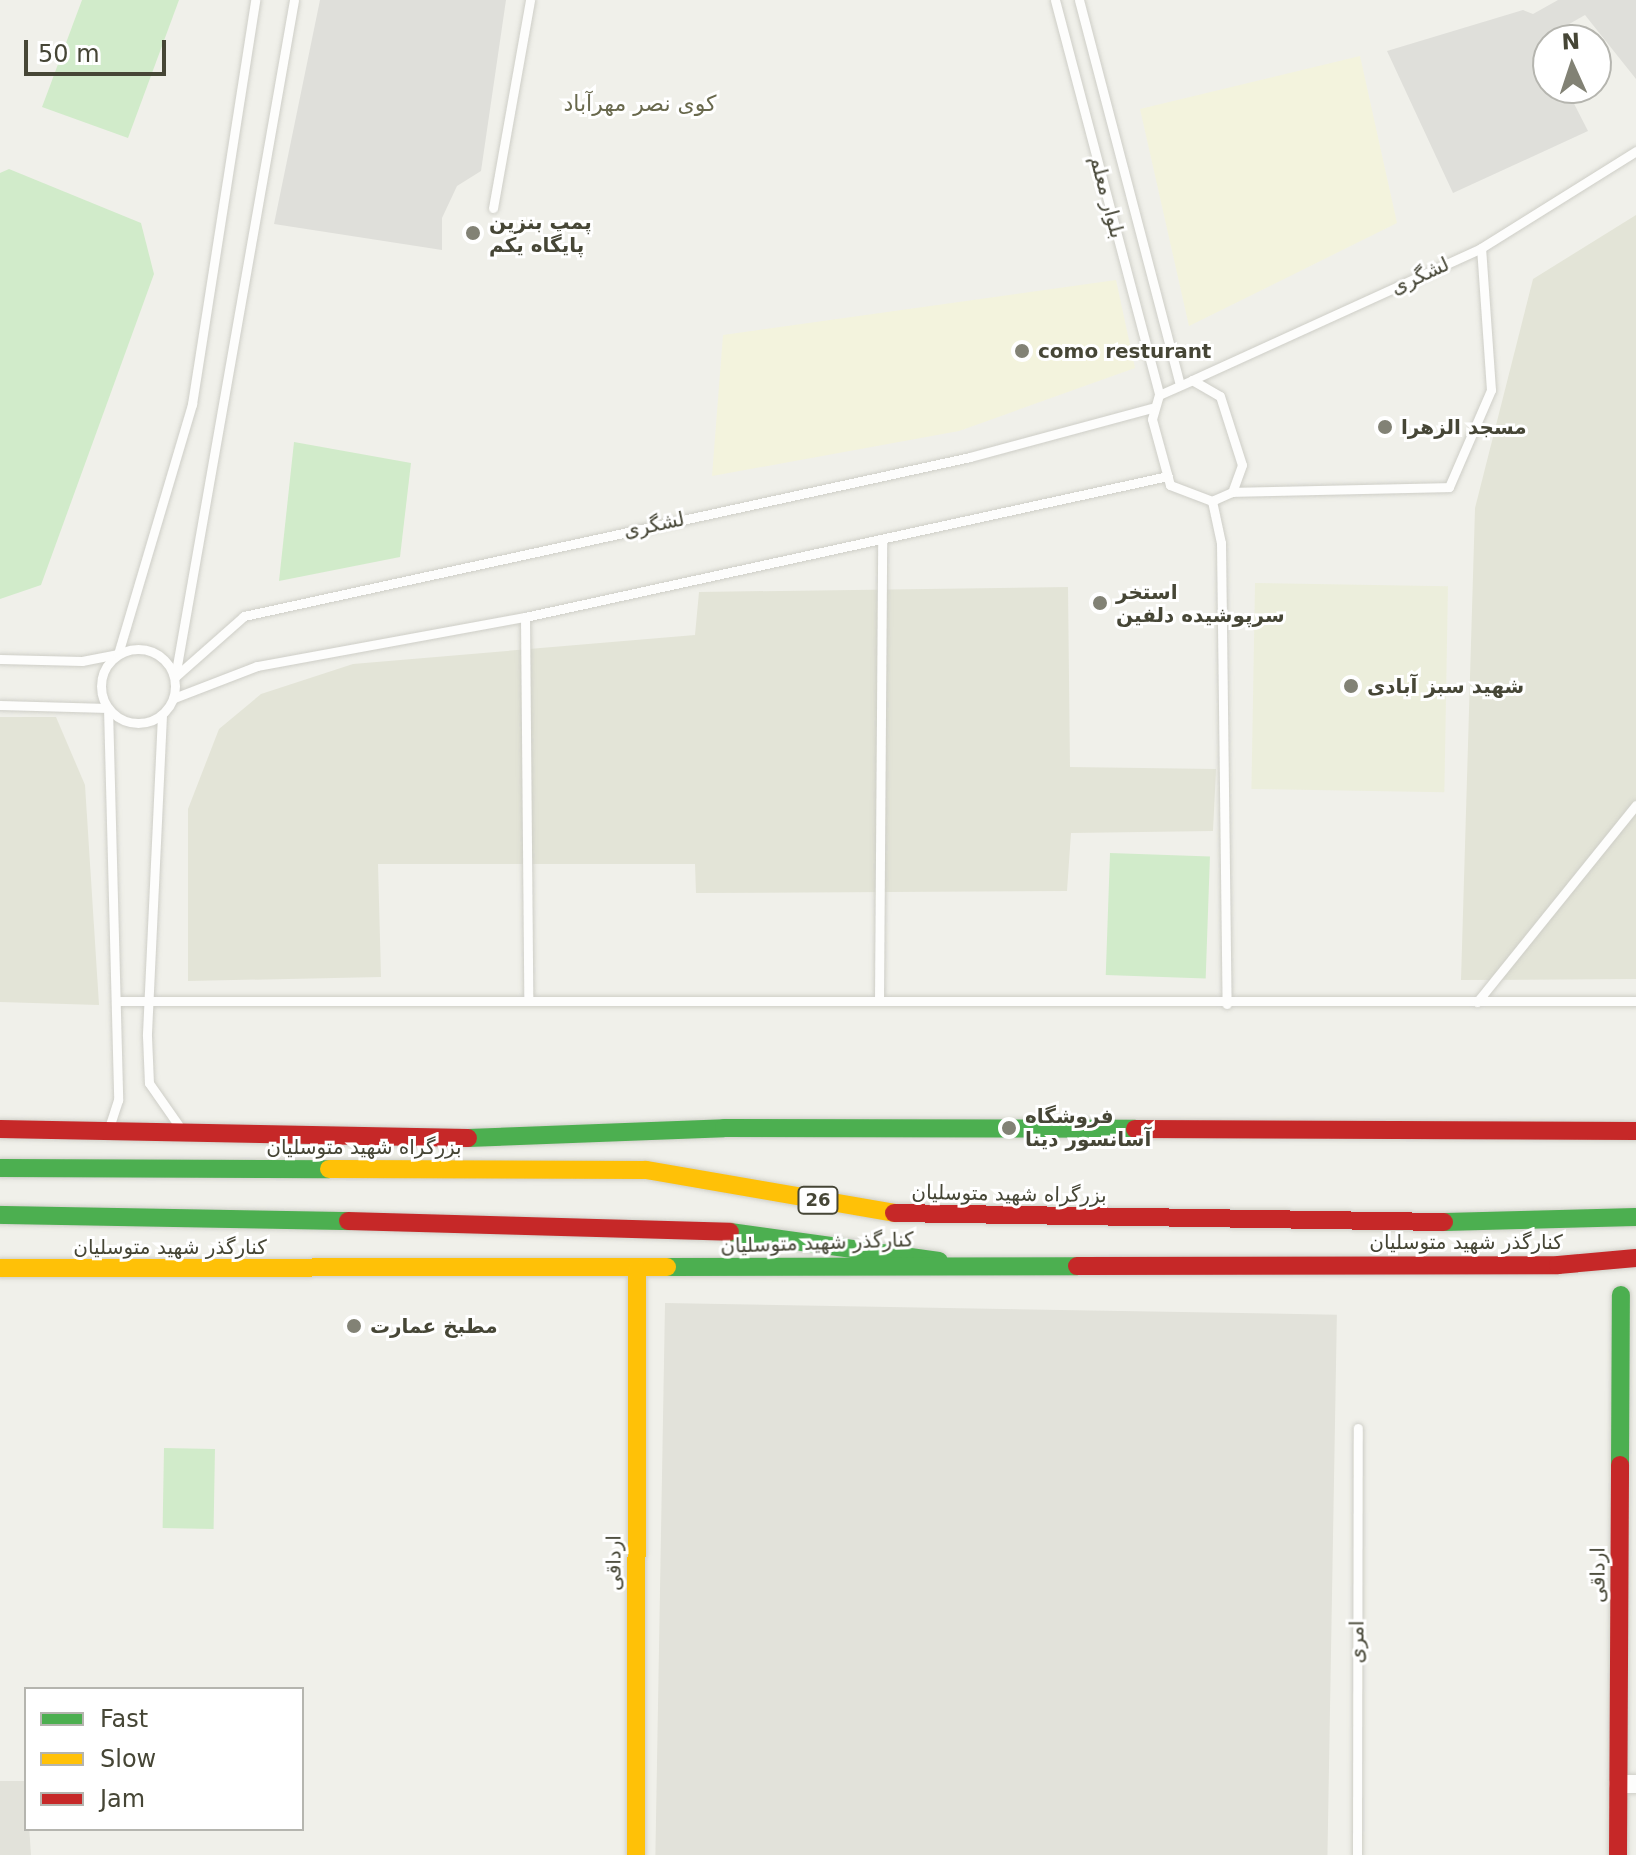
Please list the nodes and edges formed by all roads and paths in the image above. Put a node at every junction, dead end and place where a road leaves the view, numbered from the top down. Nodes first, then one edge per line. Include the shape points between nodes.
1 (255, 0) edge
2 (294, 0) edge
3 (530, 0) edge
4 (1055, 0) edge
5 (1079, 0) edge
6 (1636, 151) edge
7 (493, 208) dead end
8 (1481, 248) junction
9 (1192, 380) junction
10 (1179, 382) junction
11 (1159, 395) junction
12 (1152, 408) junction
13 (1168, 476) junction
14 (1232, 492) junction
15 (1212, 501) junction
16 (882, 539) junction
17 (525, 617) junction
18 (118, 654) junction
19 (0, 659) edge
20 (175, 677) junction
21 (174, 698) junction
22 (0, 705) edge
23 (108, 708) junction
24 (162, 715) junction
25 (1636, 805) edge
26 (528, 997) junction
27 (879, 1000) junction
28 (116, 1001) junction
29 (150, 1001) junction
30 (1636, 1001) edge
31 (1477, 1002) junction
32 (1227, 1004) junction
33 (0, 1129) edge
34 (108, 1131) junction
35 (1636, 1131) edge
36 (184, 1132) junction
37 (455, 1138) junction
38 (0, 1168) edge
39 (619, 1170) junction
40 (0, 1215) edge
41 (1636, 1217) edge
42 (1636, 1258) edge
43 (939, 1261) junction
44 (0, 1268) edge
45 (637, 1270) junction
46 (1621, 1295) dead end
47 (1627, 1420) edge
48 (1358, 1428) dead end
49 (1628, 1591) edge
50 (1627, 1784) edge
51 (636, 1855) edge
52 (1357, 1855) edge
53 (1618, 1855) edge

1 - 18 lane via 192,404
2 - 20 lane
3 - 7 lane
4 - 11 lane, بلوار معلم
5 - 10 lane, بلوار معلم
6 - 8 lane, لشگری
8 - 9 lane, لشگری
8 - 14 lane via 1491,390 1449,487
9 - 10 lane
9 - 14 lane via 1220,396 1242,465
10 - 11 lane
11 - 12 lane
12 - 13 lane
12 - 20 lane, لشگری via 970,457 244,616
13 - 15 lane via 1177,493
13 - 16 lane
14 - 15 lane
15 - 32 lane via 1221,543
16 - 17 lane
16 - 27 lane
17 - 21 lane via 257,666
17 - 26 lane
18 - 19 lane via 82,661
18 - 20 lane via 153,651
18 - 23 lane via 103,673
20 - 21 lane
21 - 24 lane
22 - 23 lane
23 - 24 lane via 140,723
23 - 28 lane
24 - 29 lane
25 - 31 lane
26 - 27 lane
26 - 29 lane
27 - 32 lane
28 - 29 lane
28 - 34 lane via 118,1100
29 - 36 lane via 149,1083
30 - 31 lane
31 - 32 lane
33 - 34 main road
34 - 36 main road
35 - 37 main road via 755,1128
36 - 37 main road
37 - 39 main road
38 - 39 main road, بزرگراه شهید متوسلیان / 26
39 - 41 main road, بزرگراه شهید متوسلیان / 26 via 914,1216 1563,1223
40 - 43 main road, 26 via 691,1227
42 - 43 main road, کنارگذر شهید متوسلیان via 1558,1265
43 - 45 main road, کنارگذر شهید متوسلیان
44 - 45 main road, کنارگذر شهید متوسلیان
45 - 51 main road, ارداقی
46 - 47 main road, ارداقی
47 - 49 main road, ارداقی
48 - 52 lane, امری
49 - 50 main road, ارداقی
50 - 53 main road, ارداقی

